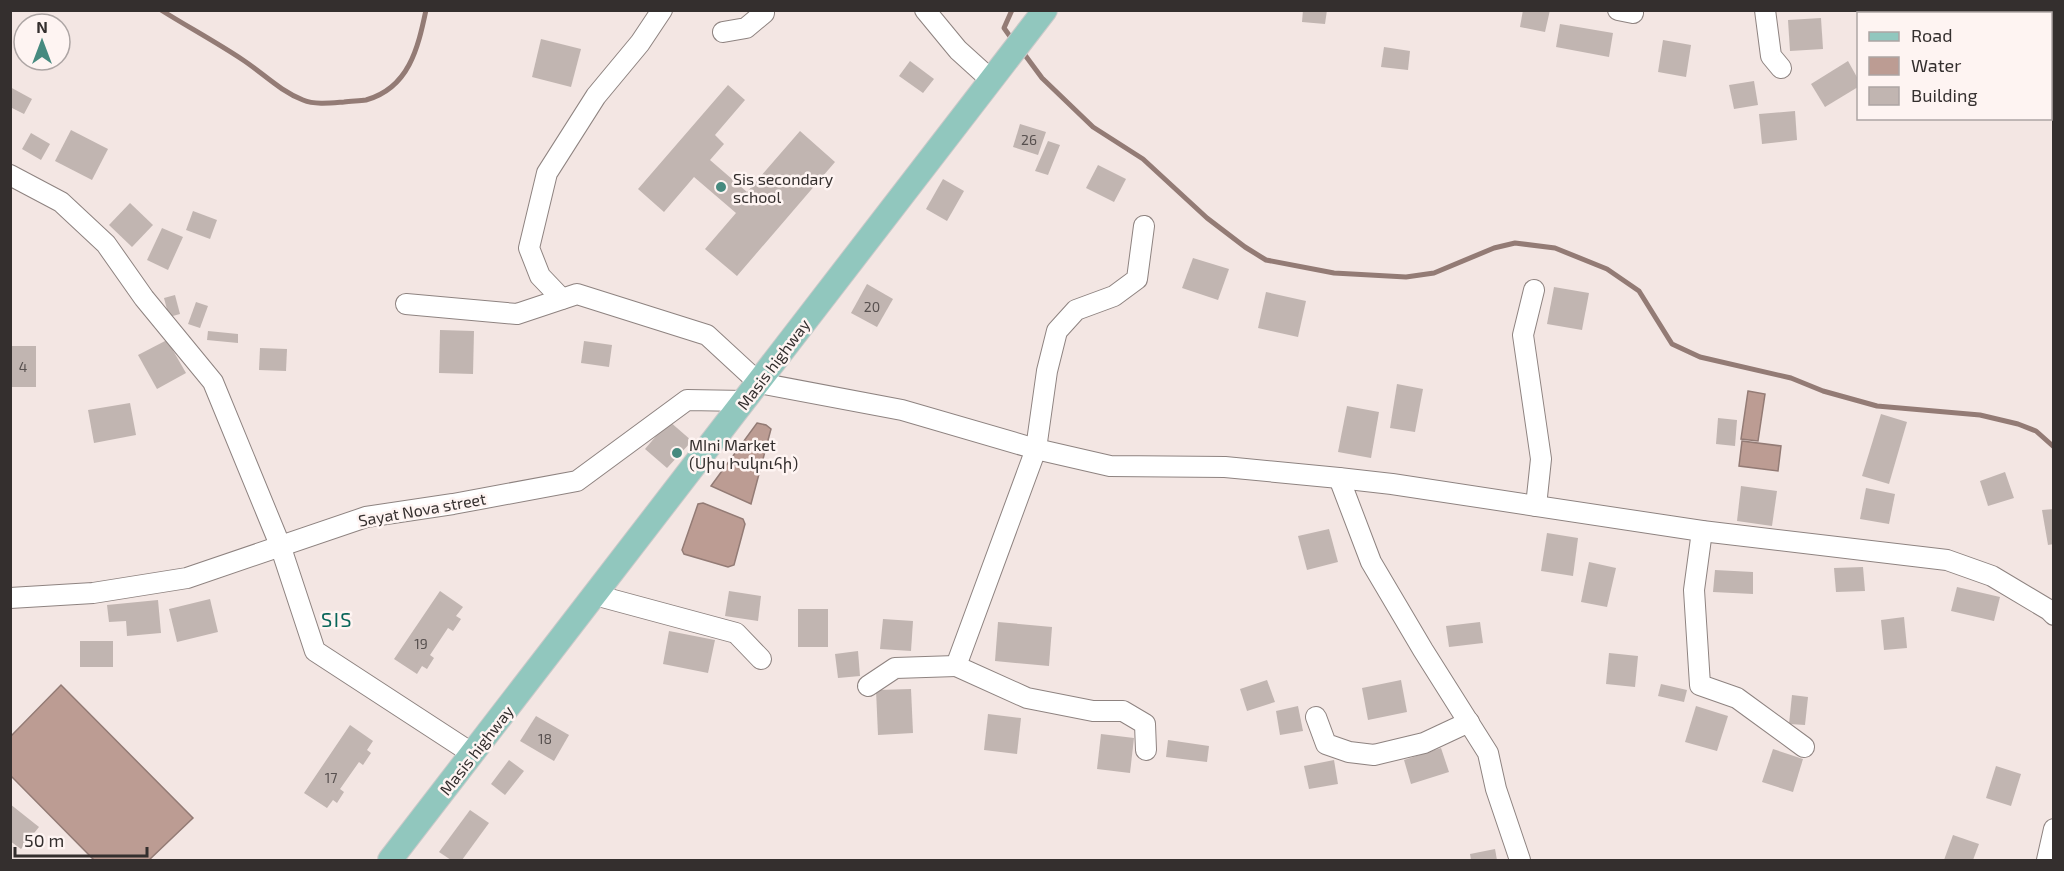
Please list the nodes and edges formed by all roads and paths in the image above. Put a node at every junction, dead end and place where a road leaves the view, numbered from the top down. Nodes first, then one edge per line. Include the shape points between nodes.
1 (662, 10) edge
2 (764, 10) edge
3 (925, 10) edge
4 (1044, 10) edge
5 (1765, 10) edge
6 (723, 32) dead end
7 (1781, 68) dead end
8 (990, 79) junction
9 (10, 175) edge
10 (1144, 226) dead end
11 (1534, 290) dead end
12 (562, 299) junction
13 (406, 304) dead end
14 (752, 392) junction
15 (1036, 449) junction
16 (1339, 478) junction
17 (1536, 506) junction
18 (1702, 531) junction
19 (279, 546) junction
20 (595, 596) junction
21 (10, 598) edge
22 (2054, 615) edge
23 (761, 659) dead end
24 (956, 666) junction
25 (868, 686) dead end
26 (1316, 717) dead end
27 (1469, 722) junction
28 (1804, 747) dead end
29 (1146, 750) dead end
30 (473, 754) junction
31 (2054, 829) edge
32 (390, 861) edge
33 (1520, 861) edge
34 (2047, 861) edge

1 - 12 street via 596,96 547,173 529,248 540,276
2 - 6 street via 746,28
3 - 8 street via 958,50
4 - 8 main road, Masis highway
5 - 7 street via 1771,56
8 - 14 main road, Masis highway
9 - 19 street via 61,202 106,244 144,298 213,382
10 - 15 street via 1137,279 1114,296 1076,310 1057,331
11 - 17 street via 1523,335 1541,459
12 - 13 street via 517,314
12 - 14 street via 577,294 707,335
14 - 15 street, Sayat Nova street via 902,410
14 - 19 street, Sayat Nova street via 687,400 577,482 366,517
14 - 20 main road, Masis highway
15 - 16 street, Sayat Nova street via 1110,466 1225,467
15 - 24 street
16 - 17 street, Sayat Nova street
16 - 27 street via 1371,562
17 - 18 street, Sayat Nova street
18 - 22 street, Sayat Nova street via 1947,560 1992,576
18 - 28 street via 1694,590 1700,685 1737,698
19 - 21 street, Sayat Nova street via 187,578 93,593
19 - 30 street via 315,651
20 - 23 street via 736,633
20 - 30 main road, Masis highway
24 - 25 street via 895,668
24 - 29 street via 1027,698 1093,711 1123,711 1146,724
26 - 27 street via 1326,744 1374,755 1424,743
27 - 33 street via 1488,753
30 - 32 main road, Masis highway
31 - 34 street

